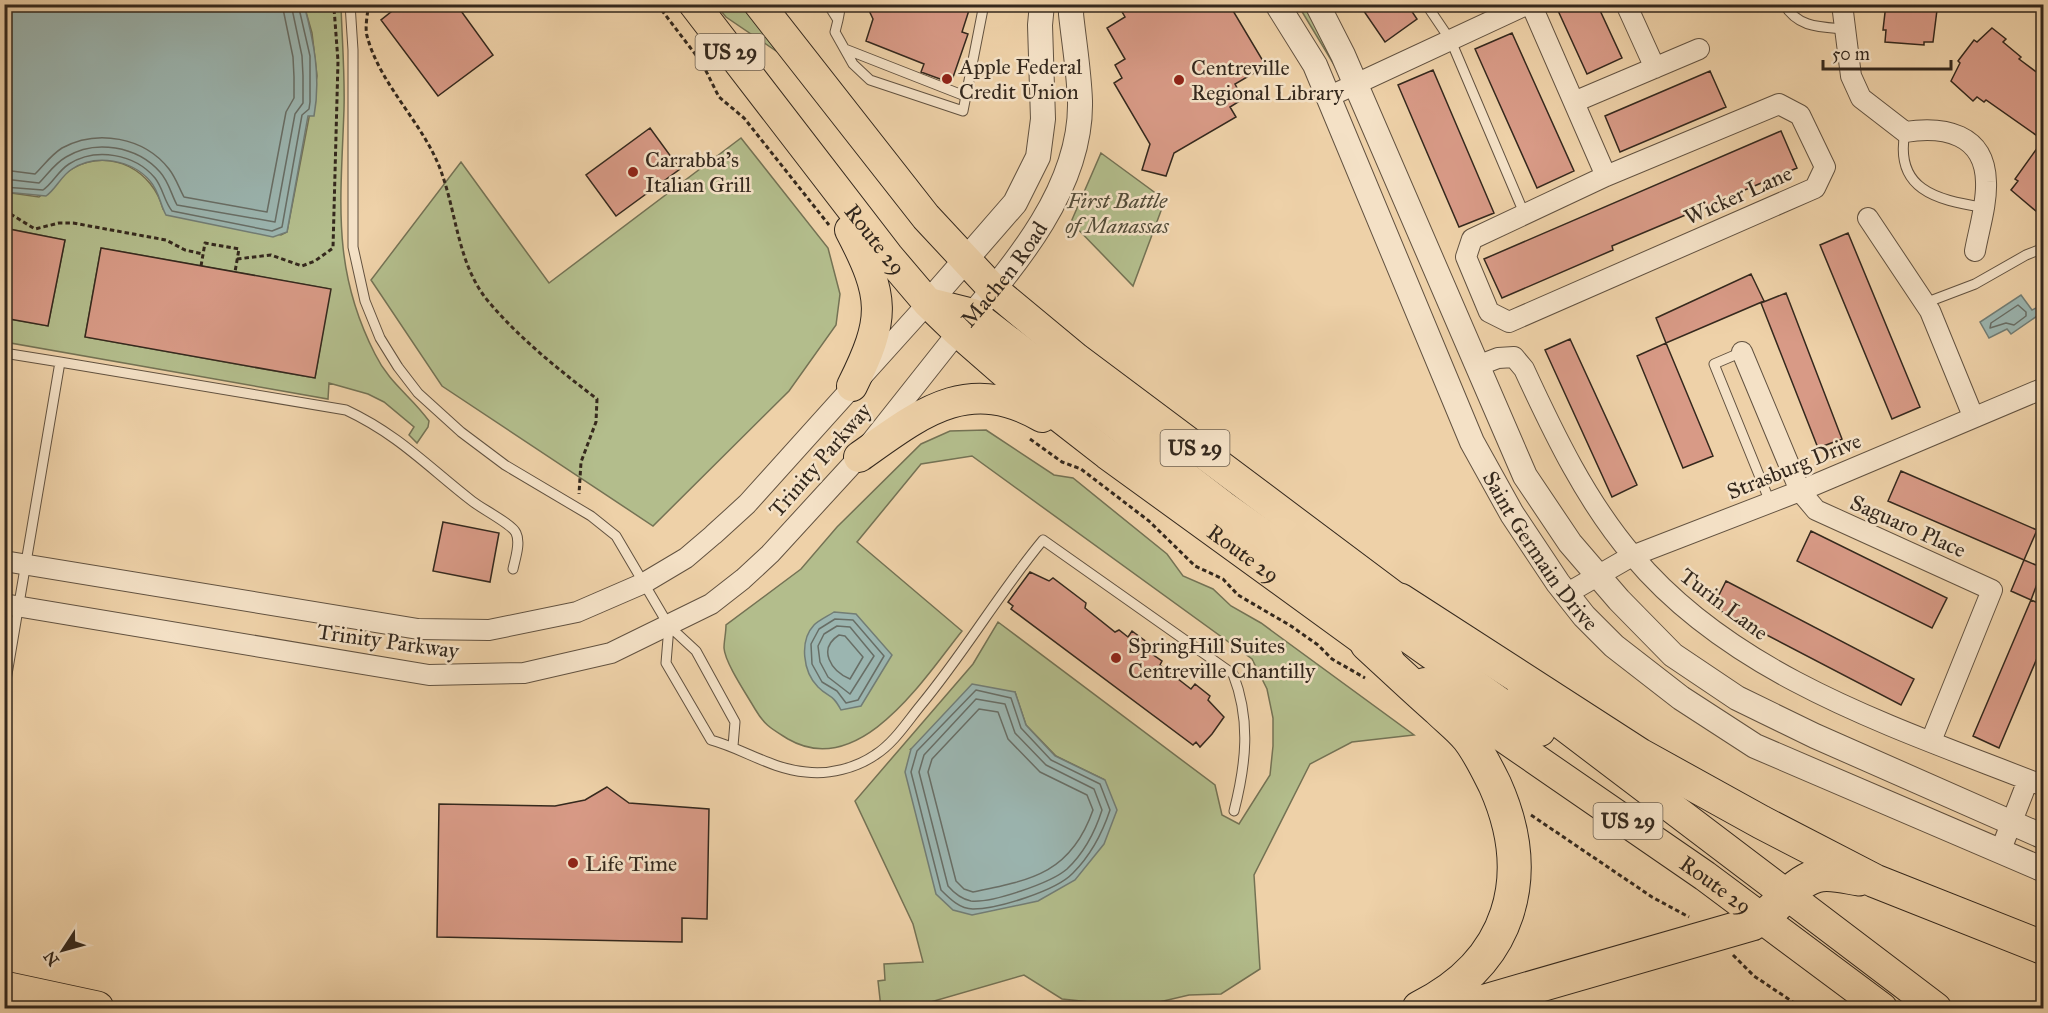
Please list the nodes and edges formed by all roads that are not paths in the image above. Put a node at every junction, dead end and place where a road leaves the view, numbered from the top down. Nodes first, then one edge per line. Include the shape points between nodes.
1 (694, 4) edge
2 (759, 4) edge
3 (828, 4) edge
4 (841, 4) edge
5 (984, 4) edge
6 (1042, 4) edge
7 (1072, 4) edge
8 (1277, 4) edge
9 (1317, 4) edge
10 (1426, 4) edge
11 (1529, 4) edge
12 (1626, 4) edge
13 (1784, 4) edge
14 (1842, 4) edge
15 (349, 6) edge
16 (838, 20) junction
17 (1845, 29) junction
18 (1451, 40) junction
19 (845, 49) junction
20 (1699, 50) dead end
21 (1655, 68) junction
22 (1356, 84) junction
23 (965, 96) junction
24 (1328, 98) junction
25 (1574, 102) junction
26 (1905, 132) junction
27 (808, 154) junction
28 (1606, 176) junction
29 (1982, 207) junction
30 (1524, 213) junction
31 (1868, 218) dead end
32 (2043, 248) edge
33 (1975, 251) dead end
34 (966, 262) junction
35 (994, 290) junction
36 (928, 303) junction
37 (1925, 303) junction
38 (966, 323) junction
39 (1742, 351) joint
40 (4, 352) edge
41 (60, 362) junction
42 (1477, 366) junction
43 (852, 386) junction
44 (2043, 388) edge
45 (1973, 416) junction
46 (1107, 454) junction
47 (859, 457) junction
48 (1800, 492) junction
49 (1770, 502) junction
50 (1632, 556) junction
51 (4, 561) edge
52 (27, 564) junction
53 (513, 569) dead end
54 (1596, 574) junction
55 (644, 583) junction
56 (1566, 594) junction
57 (1400, 600) junction
58 (13, 605) edge
59 (669, 626) junction
60 (1367, 644) junction
61 (4, 692) edge
62 (1931, 741) junction
63 (733, 746) junction
64 (2036, 783) edge
65 (1662, 802) junction
66 (1234, 811) dead end
67 (2011, 822) junction
68 (2043, 837) edge
69 (2000, 852) junction
70 (2043, 870) edge
71 (1875, 881) junction
72 (1774, 907) junction
73 (2043, 948) edge
74 (4, 988) edge
75 (97, 1008) edge
76 (1419, 1008) edge
77 (1461, 1008) edge
78 (1882, 1008) edge
79 (1936, 1008) edge

1 - 27 main road, Route 29 / US 29
2 - 34 main road, Route 29 / US 29 via 926,217
3 - 16 lane
4 - 16 lane
5 - 23 lane
6 - 34 street, Machen Road via 1044,119 1038,157 1015,203
7 - 35 street, Machen Road via 1080,103 1074,144 1061,189 1035,235
8 - 24 street, Saint Germain Drive via 1315,65
9 - 22 street, Saint Germain Drive
10 - 18 lane
11 - 18 street
11 - 25 street
12 - 21 street
13 - 17 lane via 1788,12 1809,27
14 - 17 street
15 - 55 lane via 353,50 353,247 371,318 398,367 418,393 505,465 606,526
16 - 19 lane via 835,32
17 - 26 street via 1851,76 1861,98
18 - 22 street
18 - 30 lane
19 - 23 lane
19 - 23 lane via 870,80 963,111
20 - 21 street
21 - 25 street
22 - 24 street
22 - 42 street, Saint Germain Drive
24 - 56 street, Saint Germain Drive via 1472,442 1512,514
25 - 28 street
26 - 29 lane via 1901,153 1909,176 1944,201
26 - 29 street via 1946,130 1968,140 1982,160 1986,182
27 - 36 main road, Route 29 / US 29
27 - 43 main road via 867,262 873,282 877,321 870,351
28 - 30 street, Wicker Lane
28 - 30 street, Wicker Lane via 1779,104 1800,115 1825,167 1815,188 1509,322 1489,312 1466,257 1472,239
29 - 33 street
31 - 37 street
32 - 37 lane via 1975,284
34 - 35 main road, Route 29 / US 29
34 - 36 street, Machen Road
35 - 38 street, Machen Road
35 - 57 main road, Route 29 / US 29 via 1076,358
36 - 38 main road
36 - 43 street, Trinity Parkway
37 - 45 street
38 - 46 main road, Route 29 / US 29 via 1021,387
38 - 47 street, Trinity Parkway
38 - 65 main road via 1529,725
39 - 48 street, Saguaro Place
39 - 49 lane via 1714,364
40 - 41 lane
41 - 52 lane
41 - 53 lane via 346,410 421,456 471,500 516,531 519,540
42 - 50 street, Turin Lane via 1514,357 1524,369 1576,474
42 - 54 street, Saint Germain Drive via 1525,476
43 - 55 street, Trinity Parkway via 747,504 686,558
44 - 45 street, Strasburg Drive
45 - 48 street, Strasburg Drive
46 - 47 main road via 1026,408 998,399 978,398 953,400 913,418
46 - 60 main road, Route 29 / US 29
47 - 59 street, Trinity Parkway via 743,579 711,604
48 - 49 street, Strasburg Drive
48 - 62 street, Saguaro Place via 1816,510 1992,590
49 - 50 street, Strasburg Drive
50 - 54 street, Strasburg Drive
50 - 62 street, Turin Lane via 1676,602 1728,642 1829,698
51 - 52 street, Trinity Parkway
52 - 55 street, Trinity Parkway via 377,624 458,632 522,625 566,615
52 - 58 lane
54 - 56 street, Strasburg Drive
54 - 67 street, Saint Germain Drive via 1673,655 1737,698
55 - 59 lane
56 - 69 street, Saint Germain Drive via 1614,646 1681,698 1755,746
57 - 65 main road, Route 29 / US 29
57 - 71 highway via 1640,755
58 - 59 street, Trinity Parkway via 429,675 457,676 553,668 610,653
58 - 61 lane
59 - 63 lane via 696,651 735,722
59 - 63 lane via 666,663 711,740
60 - 72 main road, Route 29 / US 29 via 1606,806
60 - 76 highway via 1467,737 1507,812 1514,842 1510,902 1499,934 1459,983
62 - 64 street, Turin Lane
63 - 66 lane via 770,764 805,772 848,768 877,754 893,740 960,657 1005,586 1042,540 1233,674 1246,736 1246,758
64 - 67 street
65 - 72 main road, Route 29 / US 29
67 - 68 street, Saint Germain Drive
67 - 69 street
69 - 70 street, Saint Germain Drive
71 - 72 highway via 1817,875 1801,883
71 - 73 highway
72 - 77 highway via 1718,934
72 - 78 main road, Route 29 / US 29
72 - 79 main road, Route 29 / US 29
74 - 75 highway

